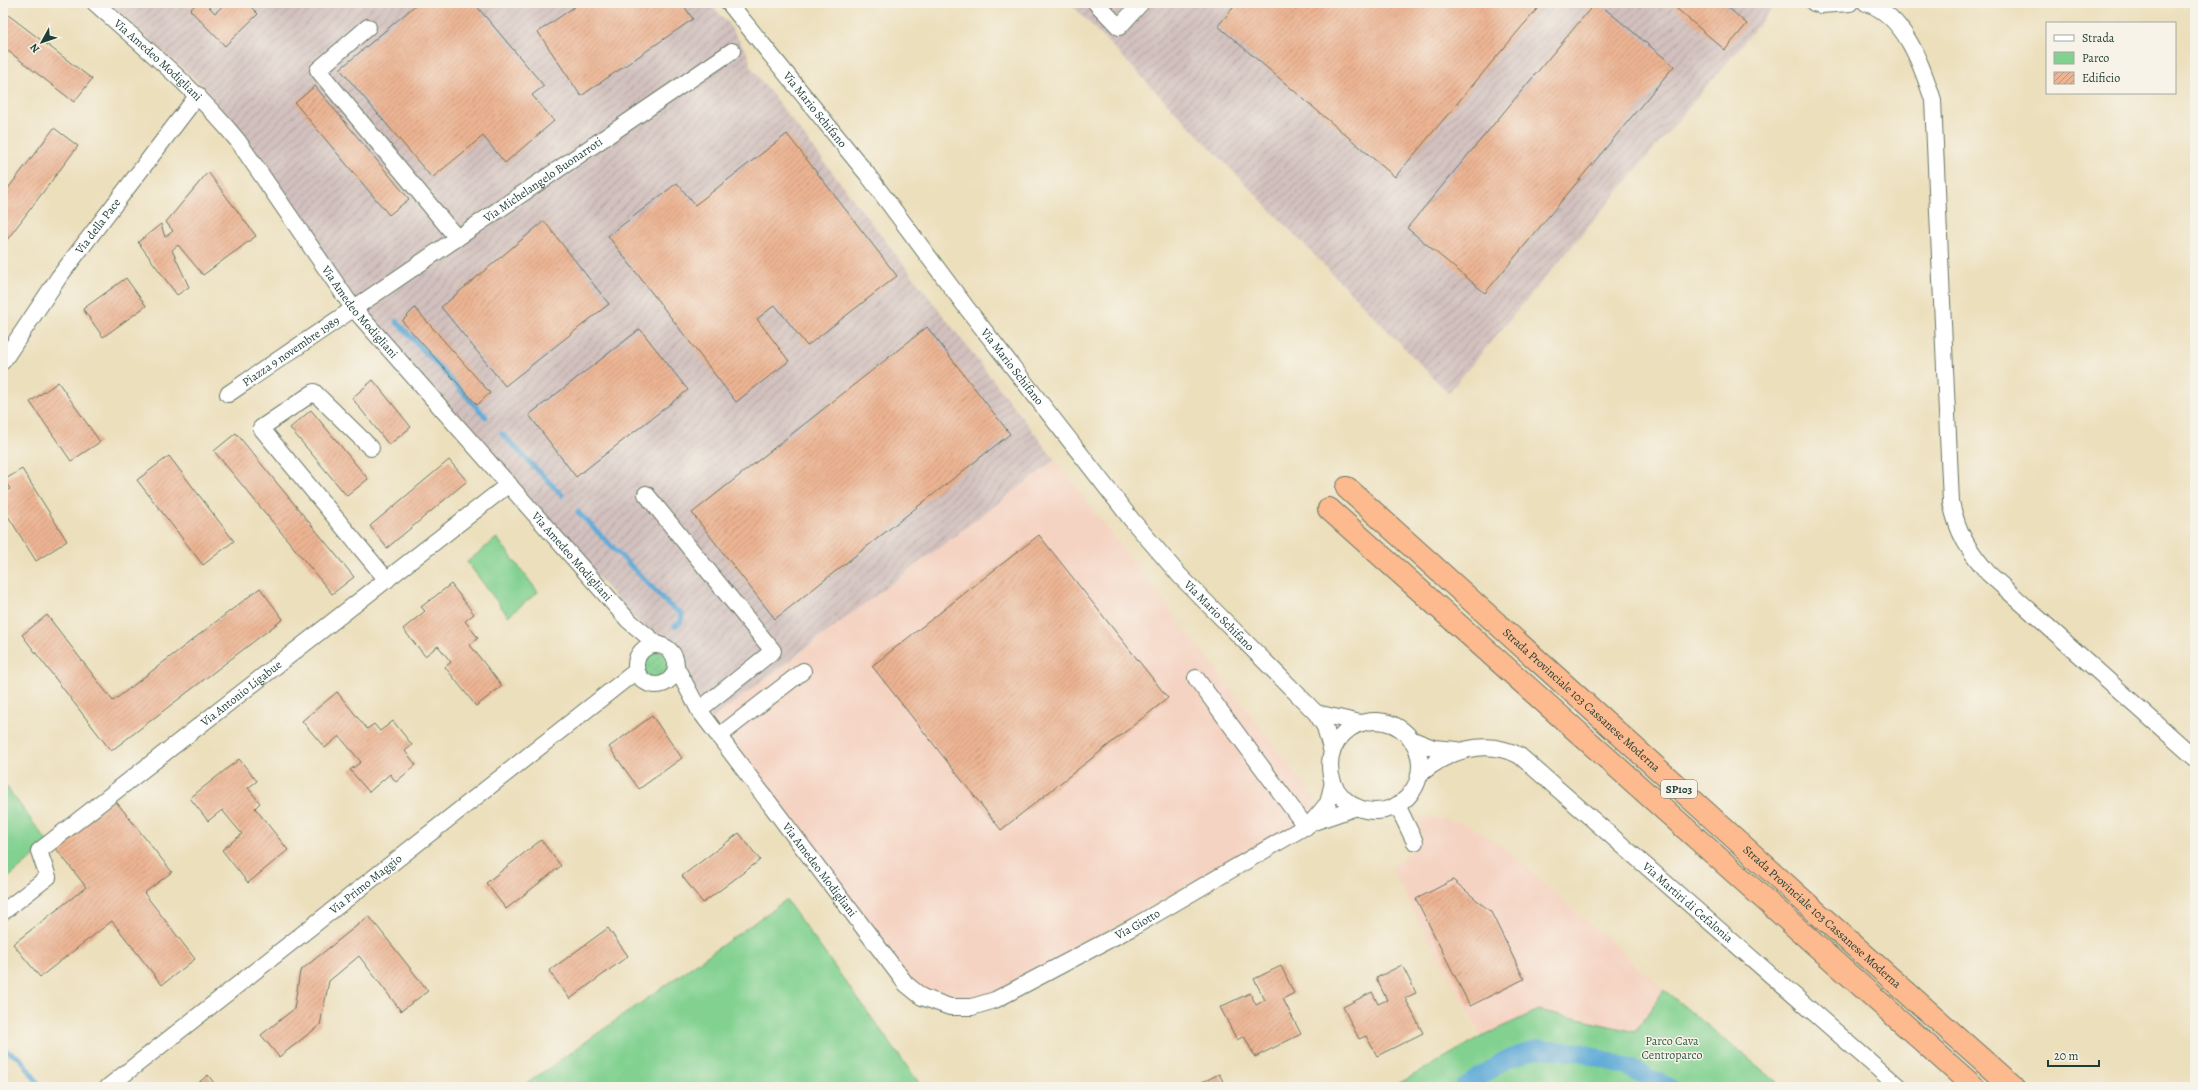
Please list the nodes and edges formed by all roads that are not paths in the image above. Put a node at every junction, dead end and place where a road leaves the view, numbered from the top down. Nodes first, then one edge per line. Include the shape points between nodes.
1 (95, 3) edge
2 (729, 3) edge
3 (1096, 3) edge
4 (1141, 3) edge
5 (1814, 3) edge
6 (1850, 3) edge
7 (1866, 3) edge
8 (368, 27) dead end
9 (732, 51) dead end
10 (198, 95) junction
11 (457, 238) junction
12 (353, 308) junction
13 (3, 361) edge
14 (228, 394) dead end
15 (371, 448) dead end
16 (510, 484) junction
17 (1346, 488) dead end
18 (646, 494) dead end
19 (1329, 509) dead end
20 (387, 580) junction
21 (628, 620) junction
22 (658, 645) junction
23 (639, 654) junction
24 (676, 667) junction
25 (803, 671) dead end
26 (639, 676) junction
27 (1196, 678) dead end
28 (661, 685) junction
29 (699, 710) junction
30 (1316, 713) junction
31 (1361, 723) junction
32 (719, 736) junction
33 (1410, 739) junction
34 (1464, 751) junction
35 (1332, 752) junction
36 (2195, 758) edge
37 (1419, 775) junction
38 (1333, 782) junction
39 (1397, 805) junction
40 (1357, 807) junction
41 (1309, 825) junction
42 (1415, 842) dead end
43 (3, 912) edge
44 (956, 1007) joint
45 (108, 1087) edge
46 (1899, 1087) edge
47 (1974, 1087) edge
48 (2013, 1087) edge

1 - 10 street, Via Amedeo Modigliani
2 - 30 street, Via Mario Schifano via 867,174 975,319 1130,519 1180,576
3 - 4 street via 1120,27
5 - 6 street
7 - 36 street via 1890,17 1905,36 1920,60 1933,100 1951,502 1956,526 1970,551 1988,574
8 - 11 street via 318,70
9 - 11 street, Via Michelangelo Buonarroti
10 - 12 street, Via Amedeo Modigliani via 238,141
10 - 13 street, Via della Pace via 59,277
11 - 12 street, Via Michelangelo Buonarroti
12 - 14 street, Piazza 9 novembre 1989
12 - 16 street, Via Amedeo Modigliani
15 - 20 street via 314,392 261,428
16 - 20 street, Via Antonio Ligabue
16 - 21 street, Via Amedeo Modigliani
17 - 48 highway, Strada Provinciale 103 Cassanese Moderna / SP103
18 - 29 street via 773,651
19 - 47 highway, Strada Provinciale 103 Cassanese Moderna / SP103
20 - 43 street, Via Antonio Ligabue via 39,851 48,877
21 - 22 street, Via Amedeo Modigliani
21 - 23 street, Via Amedeo Modigliani
22 - 23 street via 649,646
22 - 24 street via 670,651
23 - 26 street via 636,662
24 - 28 street via 670,679
24 - 29 street, Via Amedeo Modigliani
25 - 32 street
26 - 28 street via 650,685
26 - 45 street, Via Primo Maggio via 623,682
27 - 41 street
28 - 29 street, Via Amedeo Modigliani via 681,695
29 - 32 street, Via Amedeo Modigliani
30 - 31 street
30 - 35 street, Via Mario Schifano via 1325,727
31 - 33 street via 1388,723 1400,729
31 - 35 street via 1343,734
32 - 44 street, Via Amedeo Modigliani via 906,984 929,1000
33 - 34 street, Via Martiri di Cefalonia via 1433,748
33 - 37 street via 1417,753
34 - 37 street, Via Martiri di Cefalonia via 1445,756
34 - 46 street, Via Martiri di Cefalonia via 1505,748 1529,763
35 - 38 street via 1330,768
37 - 39 street via 1411,792
38 - 40 street via 1344,799
38 - 41 street, Via Giotto via 1328,804
39 - 40 street via 1376,811
39 - 42 street
40 - 41 street, Via Giotto
41 - 44 street, Via Giotto via 1135,926 1018,989 978,1006

